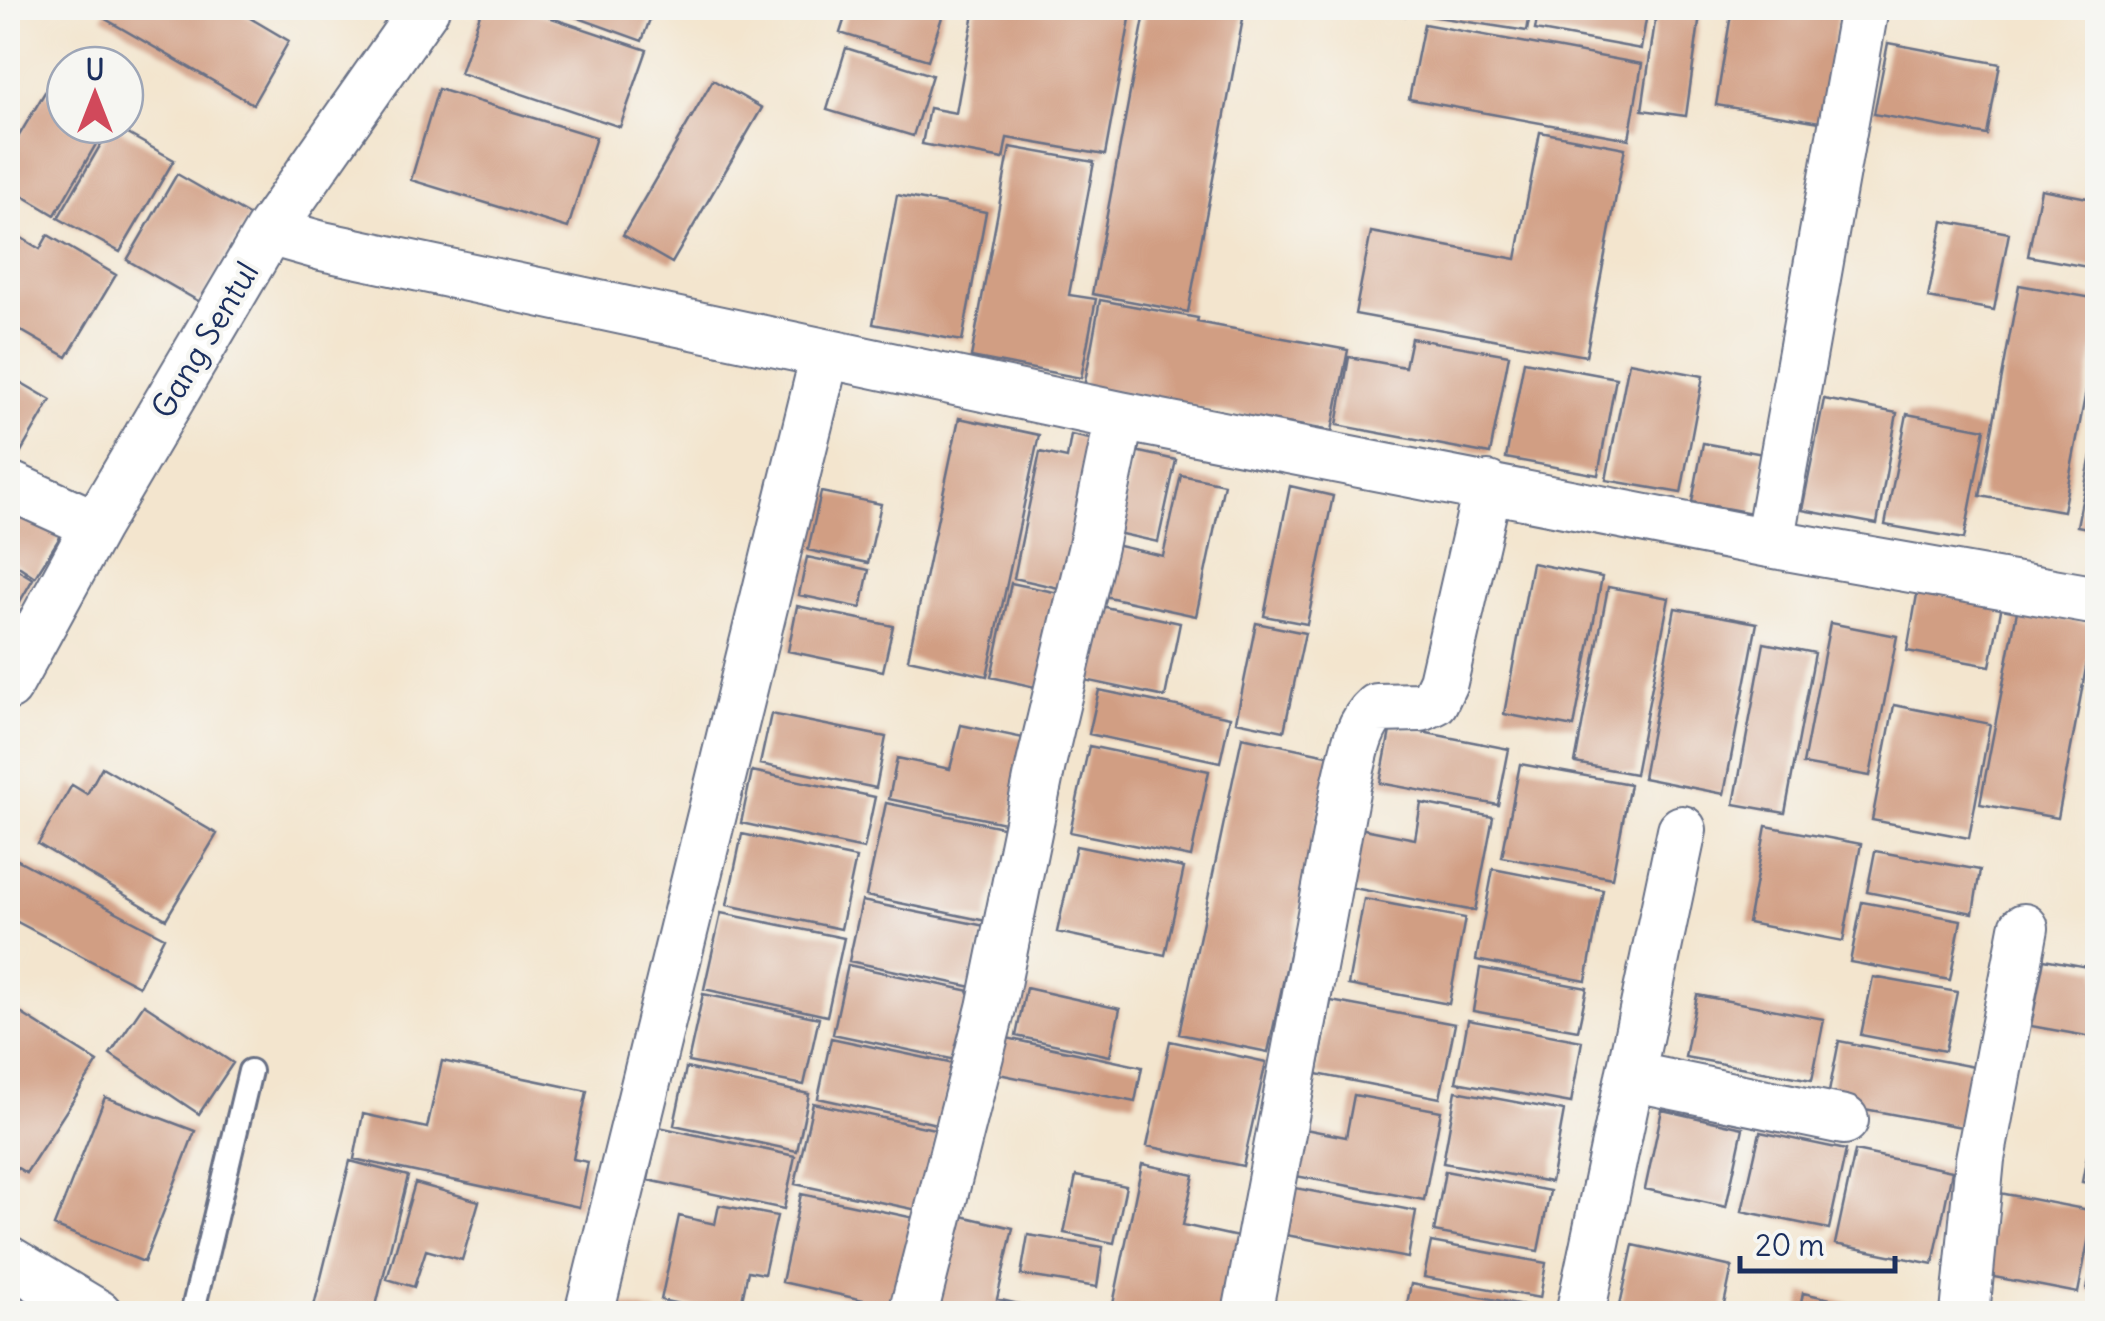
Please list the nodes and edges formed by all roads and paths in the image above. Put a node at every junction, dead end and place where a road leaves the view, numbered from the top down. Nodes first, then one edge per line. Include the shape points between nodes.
1 (425, 8) edge
2 (1864, 8) edge
3 (269, 231) junction
4 (826, 354) junction
5 (1120, 416) junction
6 (8, 485) edge
7 (1488, 486) junction
8 (96, 525) junction
9 (1769, 544) junction
10 (2098, 601) edge
11 (8, 686) edge
12 (1682, 830) dead end
13 (2024, 928) dead end
14 (250, 1071) dead end
15 (1630, 1076) junction
16 (1844, 1120) dead end
17 (8, 1263) edge
18 (98, 1314) edge
19 (192, 1314) edge
20 (589, 1314) edge
21 (913, 1314) edge
22 (1247, 1314) edge
23 (1580, 1314) edge
24 (1965, 1314) edge

1 - 3 street, Gang Sentul
2 - 9 street
3 - 4 street
3 - 8 street, Gang Sentul
4 - 5 street
4 - 20 street
5 - 7 street
5 - 21 street via 991,1008
6 - 8 street
7 - 9 street
7 - 22 street via 1434,701 1377,708 1360,733
8 - 11 street, Gang Sentul
9 - 10 street
12 - 15 street
13 - 24 street via 1980,1160
14 - 19 lane
15 - 16 street
15 - 23 street
17 - 18 street

